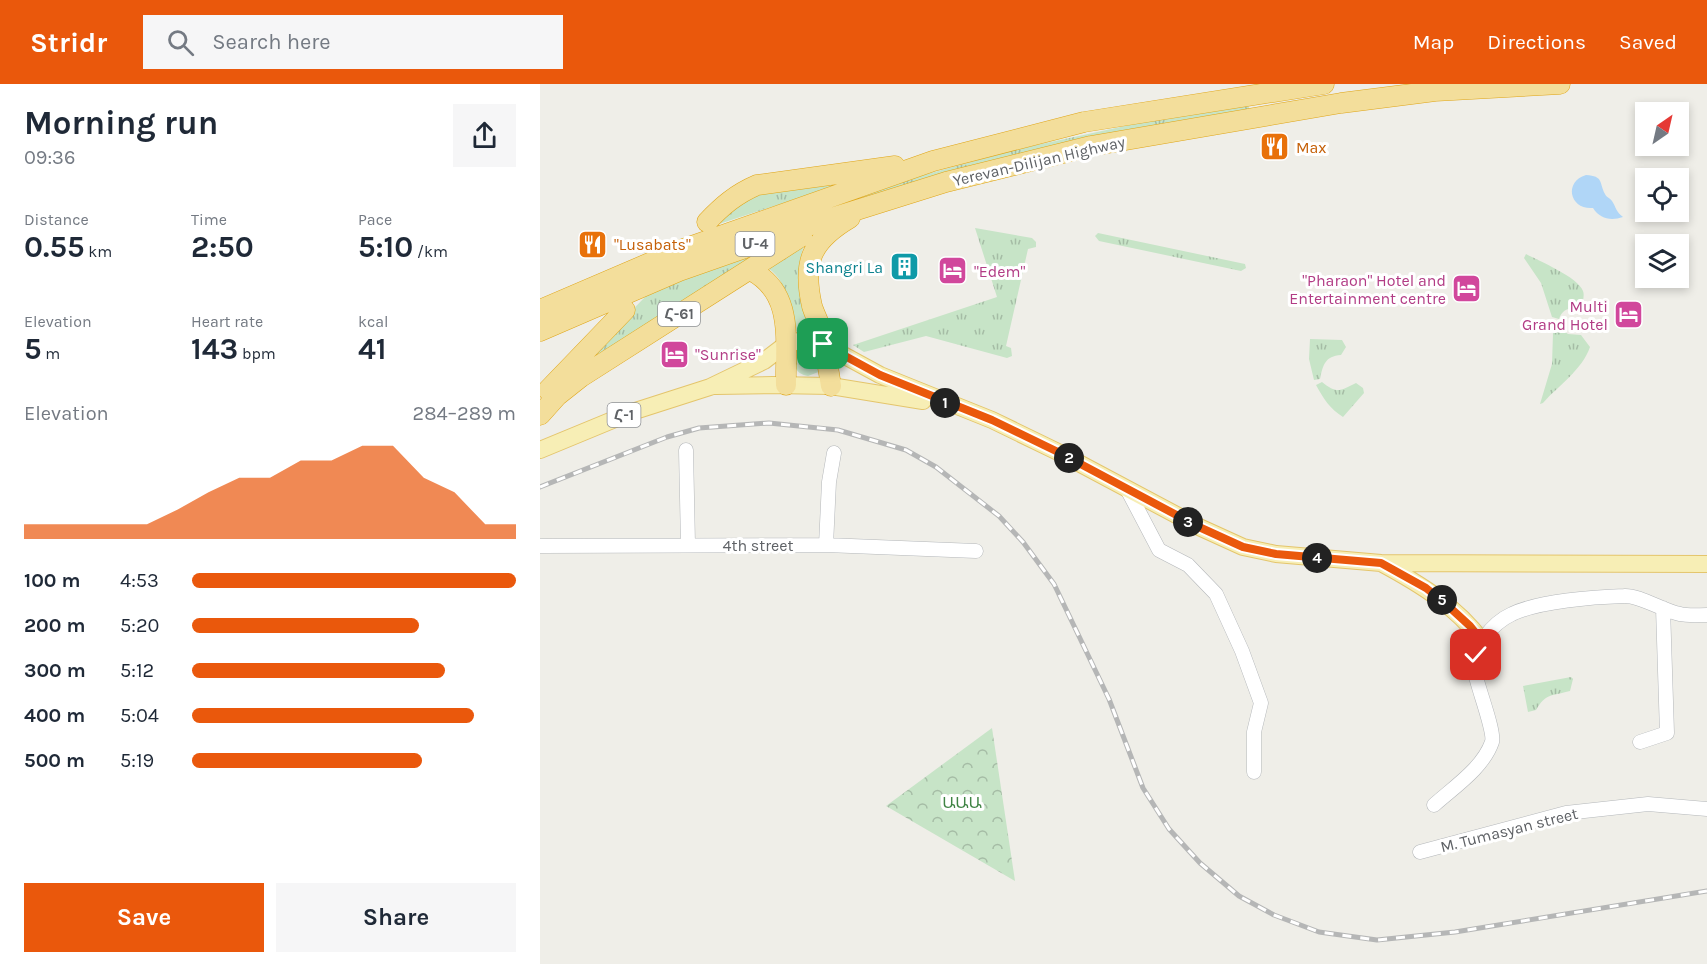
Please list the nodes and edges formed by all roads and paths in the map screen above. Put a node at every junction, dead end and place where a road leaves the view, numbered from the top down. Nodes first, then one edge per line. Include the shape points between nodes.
1 (1324, 84) edge
2 (1560, 84) edge
3 (933, 161) junction
4 (871, 207) junction
5 (825, 220) junction
6 (707, 222) dead end
7 (750, 270) junction
8 (540, 310) edge
9 (625, 310) dead end
10 (540, 331) edge
11 (823, 344) junction
12 (785, 345) junction
13 (786, 385) junction
14 (831, 386) junction
15 (710, 387) junction
16 (540, 399) edge
17 (951, 405) junction
18 (540, 415) edge
19 (540, 450) edge
20 (686, 450) dead end
21 (834, 453) dead end
22 (1127, 489) junction
23 (688, 544) junction
24 (826, 545) junction
25 (540, 546) edge
26 (976, 551) dead end
27 (1381, 563) junction
28 (1707, 564) edge
29 (1663, 608) junction
30 (1707, 615) edge
31 (1482, 641) junction
32 (1640, 742) dead end
33 (1254, 772) dead end
34 (1434, 805) dead end
35 (1707, 809) edge
36 (1420, 852) dead end

1 - 3 highway, Yerevan-Dilijan Highway / Մ-4 via 1084,122
2 - 4 highway, Yerevan-Dilijan Highway / Մ-4 via 1435,91 1341,103 1102,144 946,182
3 - 6 highway via 757,185 728,201
3 - 8 highway, Yerevan-Dilijan Highway / Մ-4 via 675,252
4 - 5 highway, Yerevan-Dilijan Highway / Մ-4
4 - 11 highway via 820,240 808,262 809,290
5 - 7 highway, Հ-61
5 - 10 highway, Yerevan-Dilijan Highway / Մ-4 via 679,271
7 - 12 highway via 766,280 779,296
7 - 18 highway, Հ-61 via 581,377
9 - 16 highway
11 - 12 main road, Հ-1 via 799,341
11 - 14 highway
11 - 17 main road, Հ-1 via 880,375
12 - 13 highway
12 - 15 main road, Հ-1 via 764,361
13 - 14 main road, Հ-1
13 - 15 main road, Հ-1
14 - 17 main road, Հ-1
15 - 19 main road, Հ-1 via 633,412
17 - 22 main road, Հ-1 via 992,420
20 - 23 street
21 - 24 street
22 - 27 main road, Հ-1 via 1243,547 1276,554
22 - 33 street via 1159,550 1188,565 1216,594 1242,651 1261,703 1254,732
23 - 24 street, 4th street
23 - 25 street, 4th street
24 - 26 street, 4th street
27 - 28 main road, Հ-1
27 - 31 main road via 1426,588
29 - 30 street via 1680,615
29 - 31 street via 1627,595 1548,604 1511,614
29 - 32 street via 1667,733
31 - 34 street via 1474,670 1493,739 1486,755
35 - 36 street, M. Tumasyan street via 1648,804 1566,813

